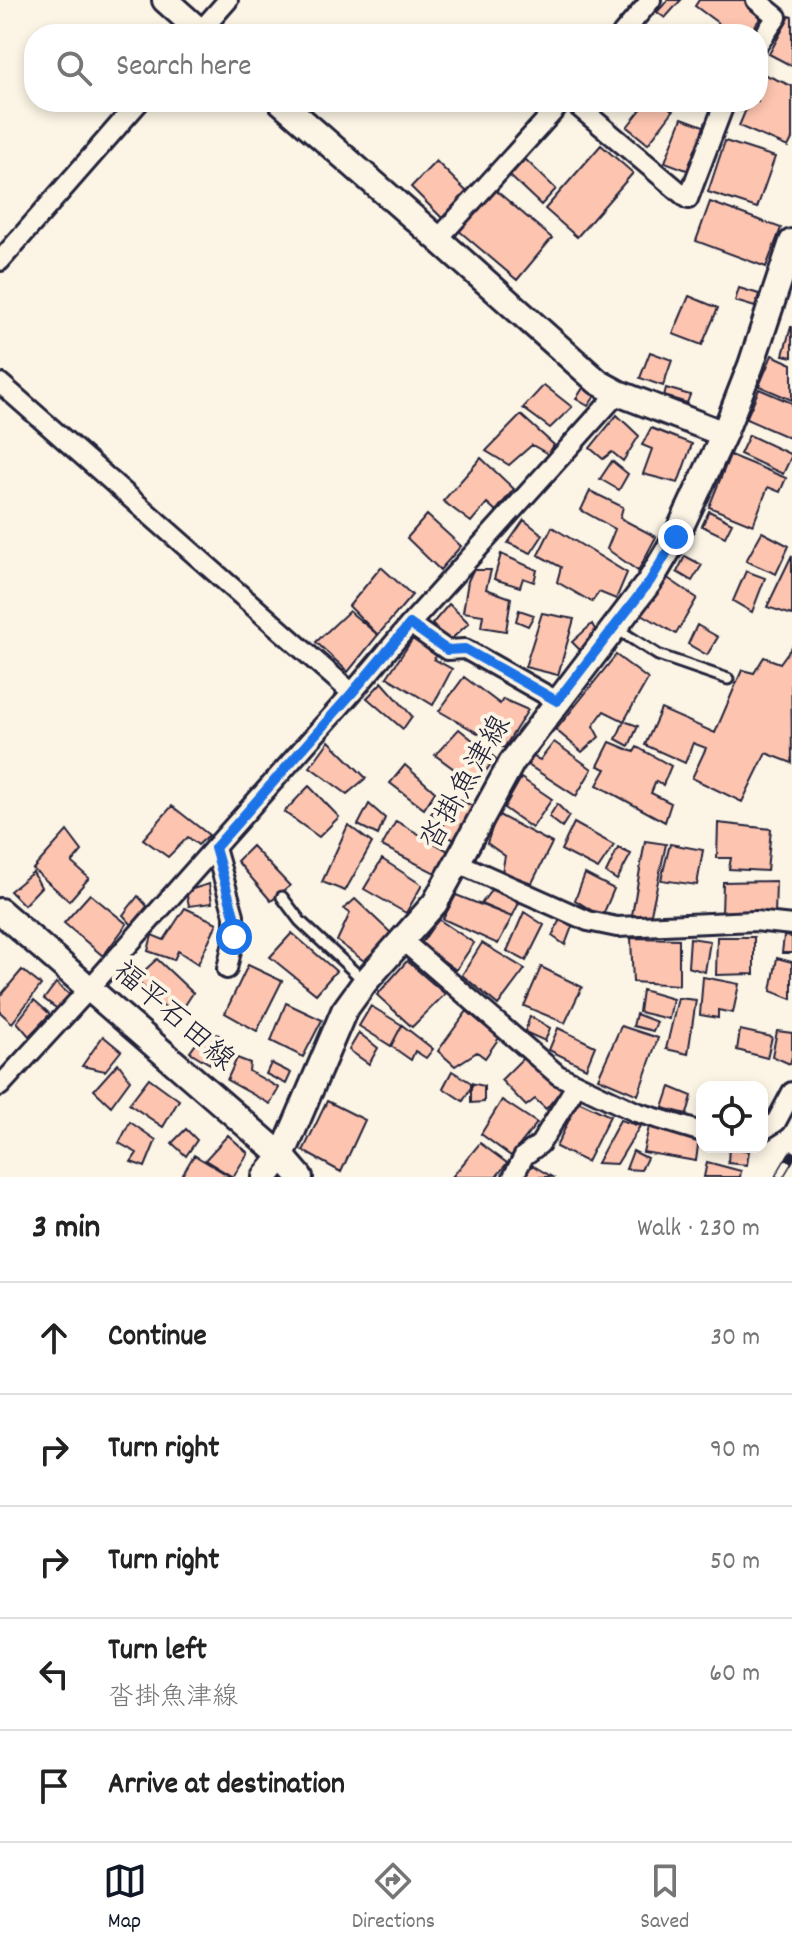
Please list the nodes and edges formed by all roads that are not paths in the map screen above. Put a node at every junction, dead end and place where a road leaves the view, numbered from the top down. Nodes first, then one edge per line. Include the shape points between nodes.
1 (165, 0) edge
2 (228, 0) edge
3 (651, 0) edge
4 (756, 0) edge
5 (191, 24) edge
6 (208, 24) edge
7 (631, 24) edge
8 (768, 30) edge
9 (130, 112) edge
10 (292, 112) edge
11 (553, 112) edge
12 (585, 112) edge
13 (721, 112) edge
14 (438, 239) junction
15 (792, 242) edge
16 (0, 261) edge
17 (0, 383) edge
18 (618, 393) junction
19 (724, 434) junction
20 (410, 624) junction
21 (614, 627) junction
22 (728, 679) dead end
23 (352, 693) junction
24 (557, 701) junction
25 (215, 848) junction
26 (458, 863) junction
27 (282, 897) dead end
28 (0, 911) edge
29 (792, 925) edge
30 (402, 940) junction
31 (227, 969) dead end
32 (365, 982) junction
33 (89, 989) junction
34 (577, 1084) junction
35 (0, 1086) edge
36 (792, 1092) edge
37 (768, 1127) edge
38 (696, 1130) edge
39 (282, 1156) junction
40 (265, 1177) edge
41 (300, 1177) edge
42 (513, 1177) edge

1 - 5 main road
2 - 6 street
3 - 7 street
4 - 8 street via 777,17
9 - 16 street
10 - 14 main road
11 - 14 street
12 - 13 street via 688,199
14 - 18 main road via 598,382
15 - 19 main road, 沓掛魚津線
17 - 23 street
18 - 19 main road
18 - 20 street
19 - 21 main road, 沓掛魚津線 via 676,537
20 - 23 street
20 - 24 street via 447,650 465,649
21 - 22 lane via 658,655
21 - 24 main road, 沓掛魚津線
23 - 25 street
24 - 26 main road, 沓掛魚津線 via 512,762
25 - 31 street via 234,915
25 - 33 street
26 - 29 street via 588,921 617,927 755,921
26 - 30 main road, 沓掛魚津線 via 435,903
27 - 32 lane
28 - 33 main road, 福平石田線
30 - 32 main road, 沓掛魚津線
30 - 34 street via 558,1075
32 - 39 main road, 沓掛魚津線 via 344,1011
33 - 35 street
33 - 39 main road, 福平石田線
34 - 38 street via 636,1112
34 - 42 street
36 - 37 street
39 - 40 main road, 沓掛魚津線
39 - 41 main road, 福平石田線

